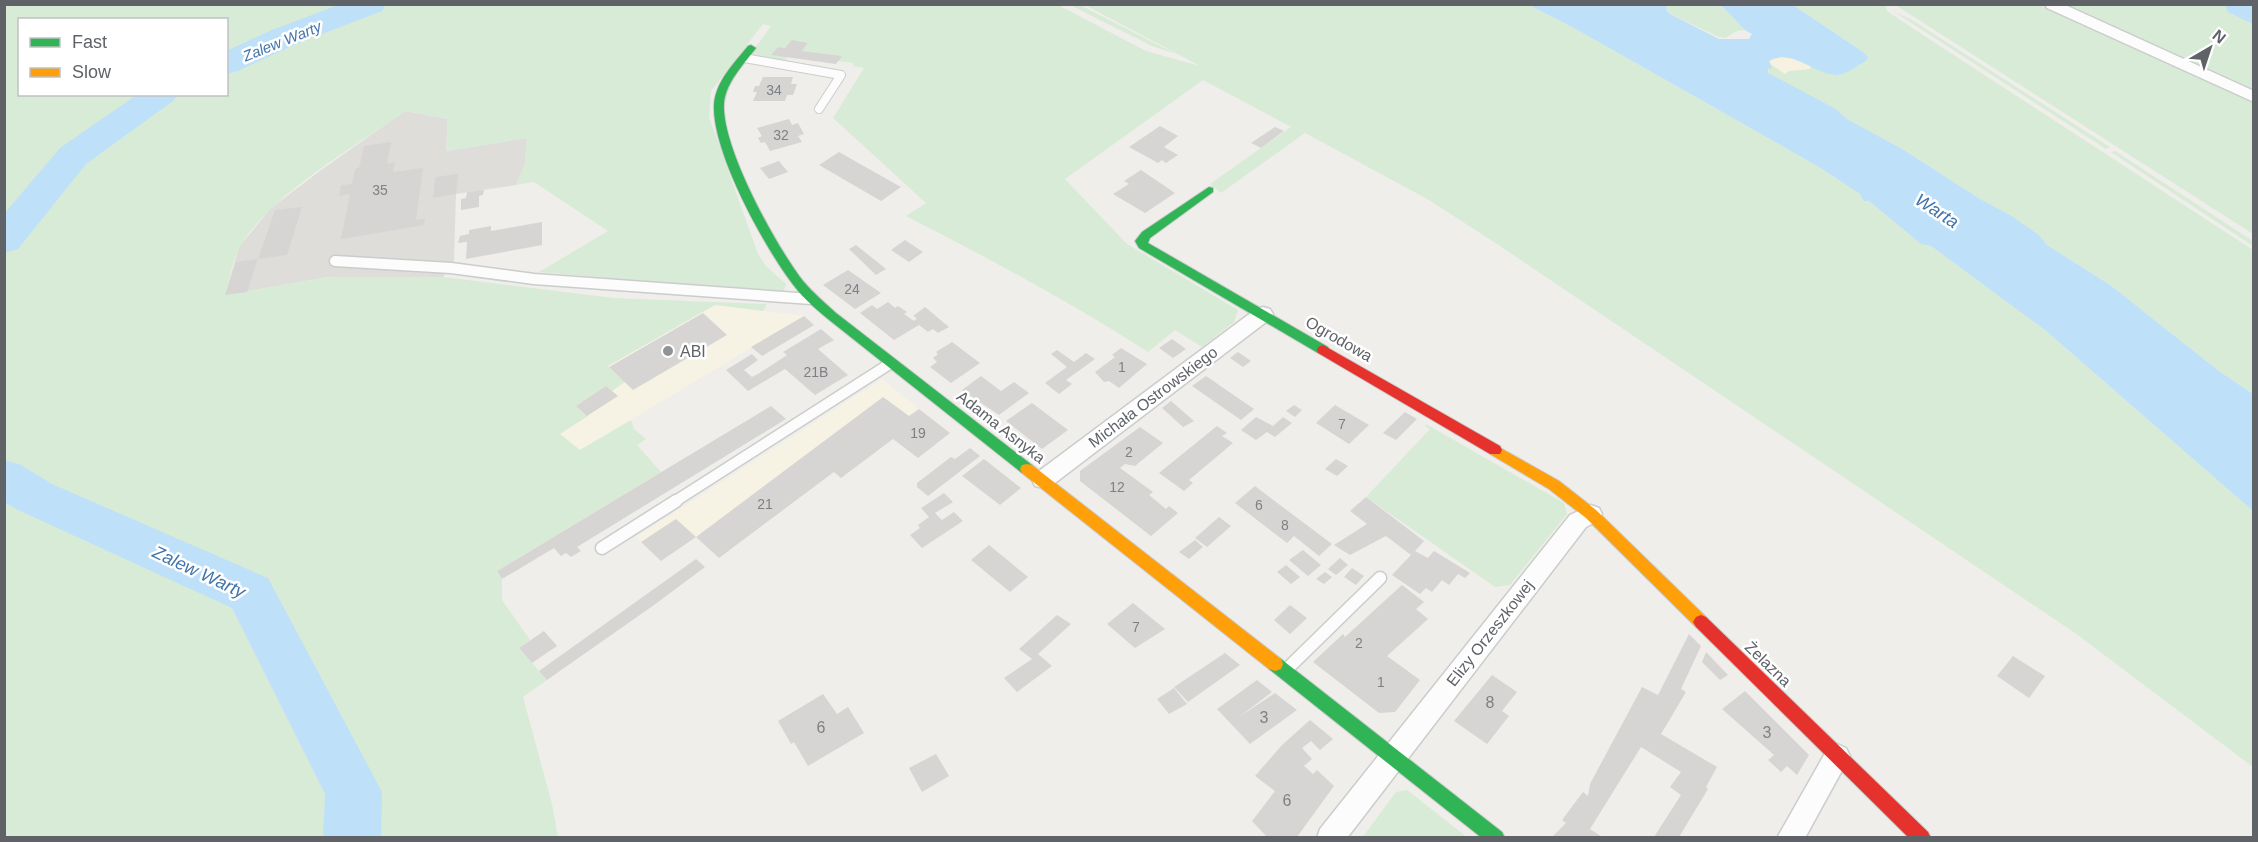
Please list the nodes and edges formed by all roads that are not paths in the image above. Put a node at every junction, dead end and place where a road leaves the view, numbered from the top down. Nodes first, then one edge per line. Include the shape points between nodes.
1 (2051, 5) edge
2 (747, 53) joint
3 (2253, 97) edge
4 (819, 109) dead end
5 (1209, 190) dead end
6 (335, 261) dead end
7 (814, 300) junction
8 (1263, 314) junction
9 (892, 362) junction
10 (1043, 480) junction
11 (1591, 514) junction
12 (602, 548) dead end
13 (1380, 578) dead end
14 (1286, 670) junction
15 (1395, 756) junction
16 (1837, 756) junction
17 (1330, 837) edge
18 (1496, 837) edge
19 (1790, 837) edge
20 (1922, 837) edge

1 - 3 street
2 - 4 lane via 841,75
2 - 7 street, Adama Asnyka via 725,85 719,103 719,123 756,211 786,267
5 - 8 street, Ogrodowa via 1146,235 1141,243
6 - 7 lane
7 - 9 street, Adama Asnyka
8 - 10 street, Michała Ostrowskiego
8 - 11 street, Ogrodowa via 1540,475
9 - 10 street, Adama Asnyka
9 - 12 lane
10 - 14 street, Adama Asnyka
11 - 15 street, Elizy Orzeszkowej via 1578,521
11 - 16 street, Żelazna
13 - 14 lane
14 - 15 street, Adama Asnyka
15 - 17 street, Elizy Orzeszkowej
15 - 18 street, Adama Asnyka
16 - 19 street
16 - 20 street, Żelazna

